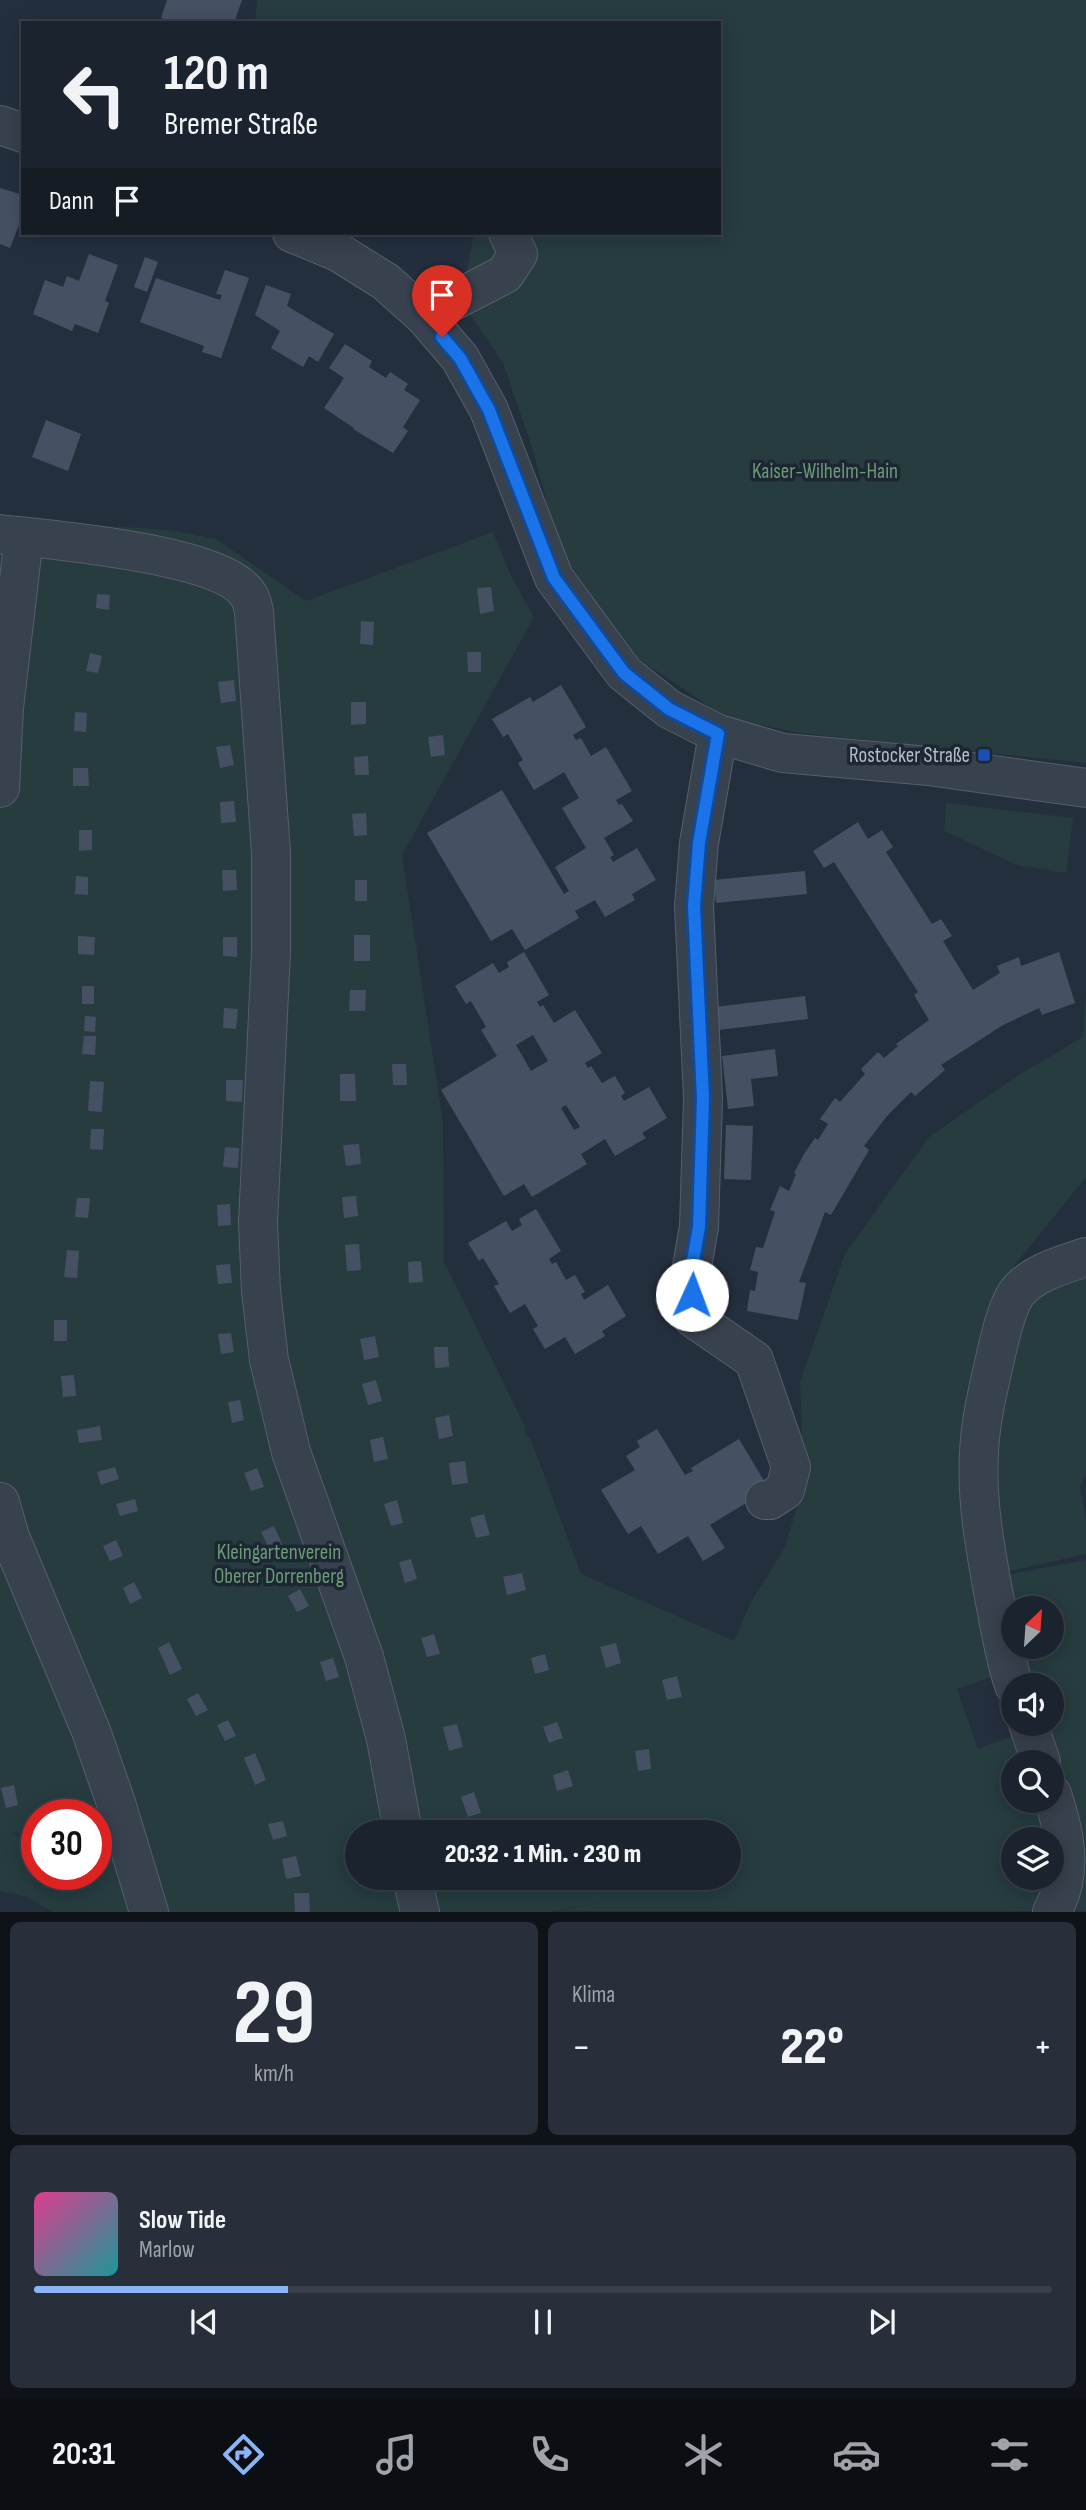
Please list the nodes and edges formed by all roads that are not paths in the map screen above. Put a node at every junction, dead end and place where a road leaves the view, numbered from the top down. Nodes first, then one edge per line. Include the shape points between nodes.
1 (0, 125) edge
2 (21, 132) edge
3 (297, 235) edge
4 (509, 235) edge
5 (425, 316) junction
6 (12, 535) edge
7 (718, 734) junction
8 (0, 788) edge
9 (1086, 788) edge
10 (1086, 1257) edge
11 (765, 1500) dead end
12 (0, 1502) edge
13 (1010, 1673) edge
14 (1058, 1813) edge
15 (401, 1820) edge
16 (415, 1890) edge
17 (149, 1912) edge
18 (420, 1912) edge
19 (1052, 1912) edge

1 - 2 street
3 - 5 street via 338,252 386,282
4 - 5 street via 518,254 505,274
5 - 7 street via 460,358 489,410 554,578 624,673 669,709
6 - 8 street
6 - 15 street via 121,548 214,572 249,596 254,612 271,853 258,1222 268,1360 291,1452 364,1657
7 - 9 street via 783,752
7 - 11 street via 699,843 694,906 703,1098 699,1227 690,1278 693,1318 754,1360 792,1467 785,1490
10 - 13 street via 1038,1276 1015,1295 998,1342 985,1403 979,1455 981,1512
12 - 17 street via 10,1537 91,1731
14 - 19 street via 1067,1851 1065,1876
16 - 18 street

